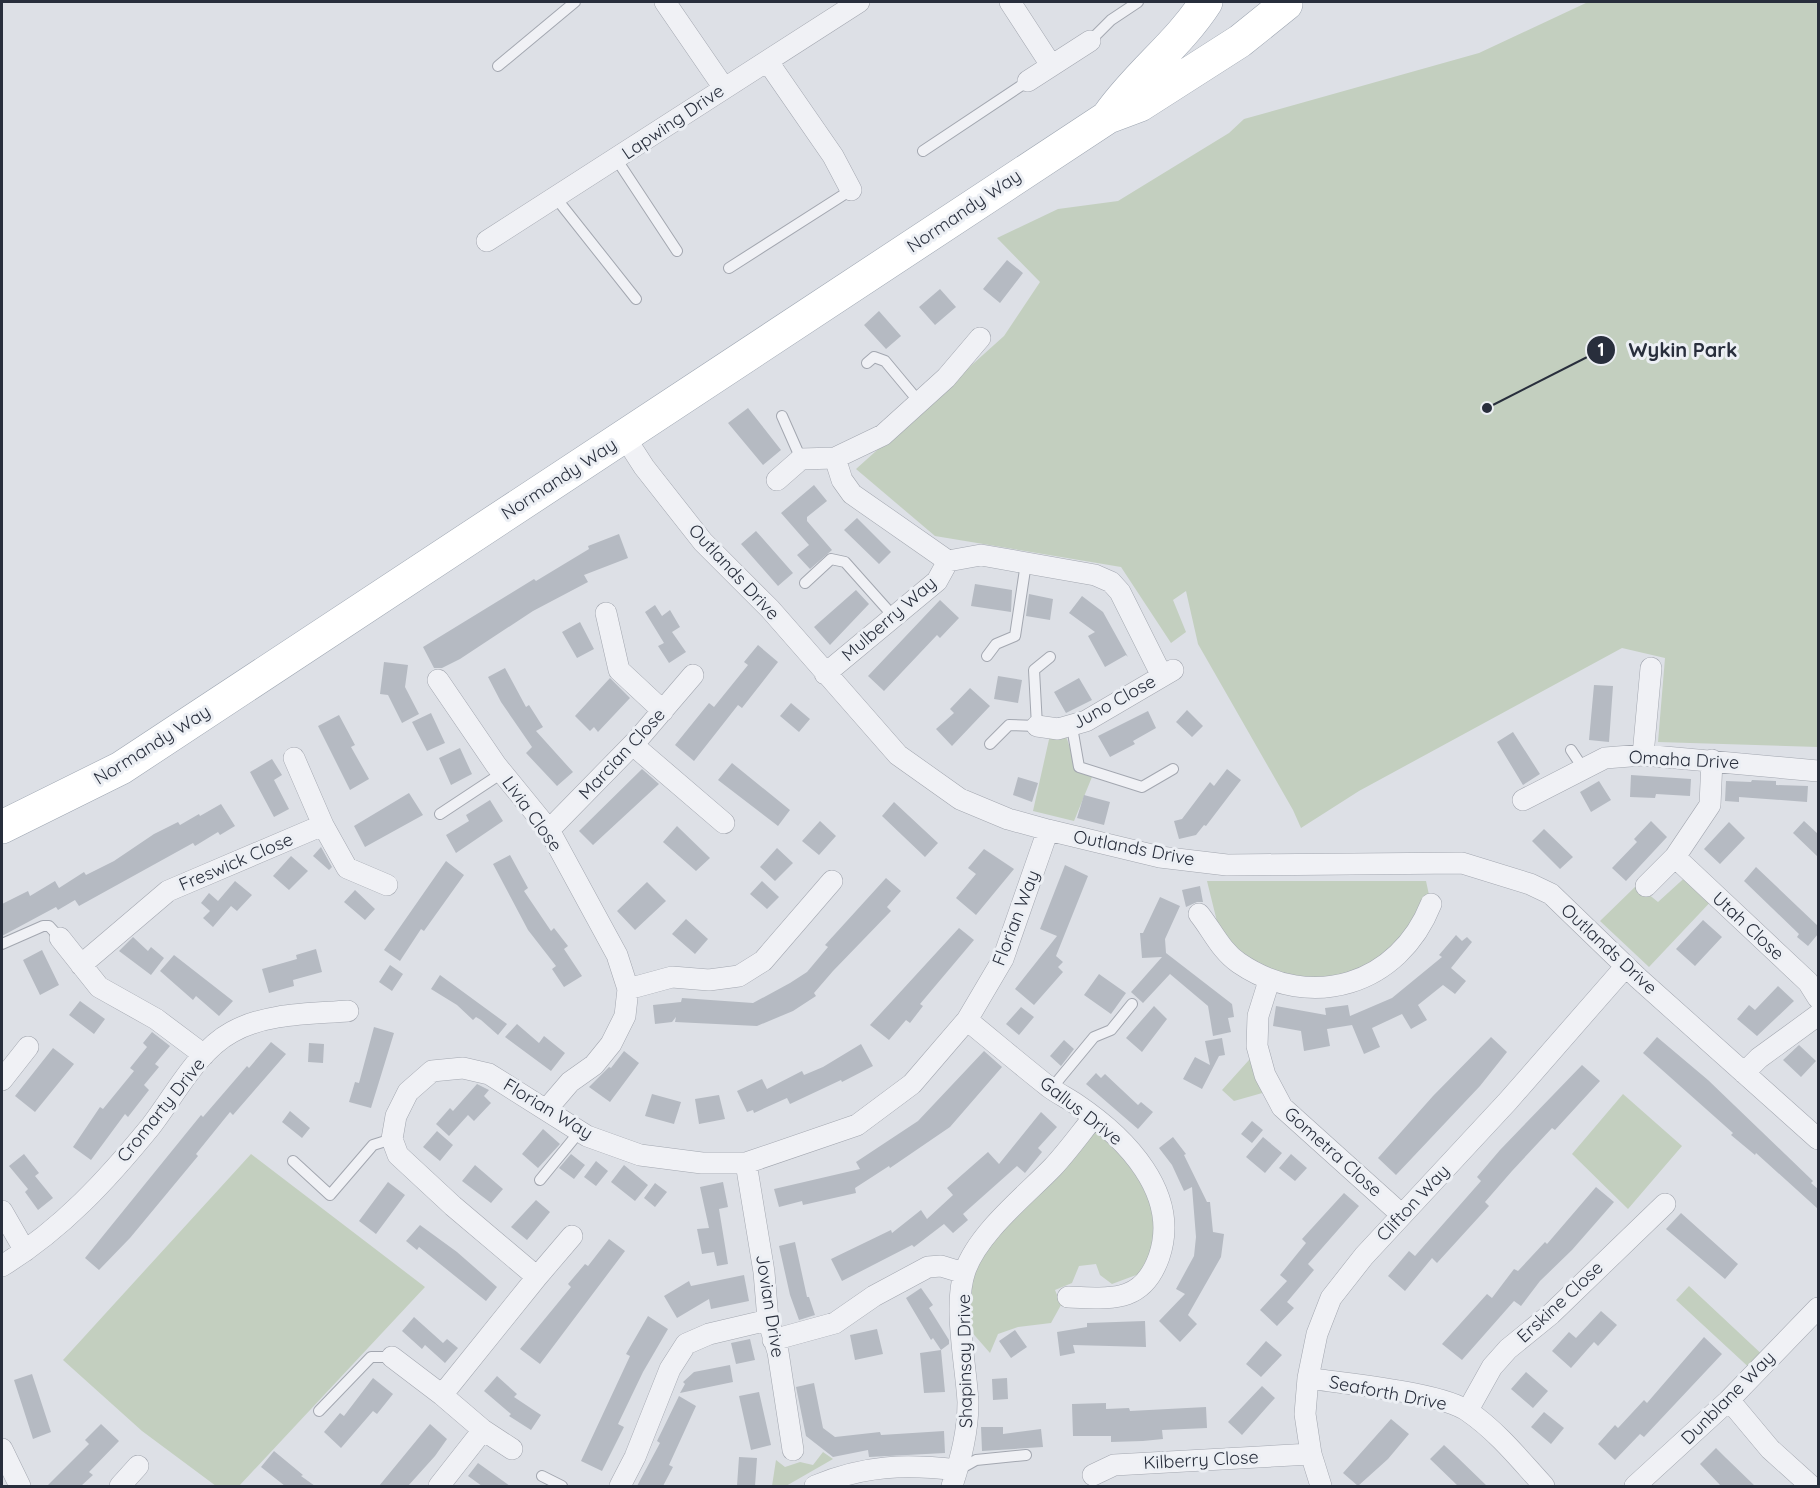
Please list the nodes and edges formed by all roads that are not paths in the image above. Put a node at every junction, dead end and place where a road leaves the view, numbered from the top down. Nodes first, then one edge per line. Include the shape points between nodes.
1 (575, 2) edge
2 (665, 2) edge
3 (859, 2) edge
4 (1010, 2) edge
5 (1138, 2) edge
6 (1206, 2) edge
7 (1279, 2) edge
8 (1090, 41) joint
9 (768, 62) junction
10 (1051, 65) junction
11 (498, 66) dead end
12 (1028, 81) joint
13 (724, 88) junction
14 (1107, 117) junction
15 (923, 152) dead end
16 (617, 160) junction
17 (851, 190) joint
18 (556, 198) junction
19 (487, 241) dead end
20 (677, 251) dead end
21 (729, 268) dead end
22 (636, 299) dead end
23 (980, 338) dead end
24 (867, 363) dead end
25 (920, 403) junction
26 (782, 416) dead end
27 (624, 436) junction
28 (835, 458) junction
29 (801, 459) junction
30 (777, 480) dead end
31 (948, 561) junction
32 (1026, 563) junction
33 (805, 583) dead end
34 (606, 613) dead end
35 (894, 617) junction
36 (987, 656) dead end
37 (1050, 657) dead end
38 (1652, 668) dead end
39 (1168, 673) joint
40 (825, 674) junction
41 (693, 675) dead end
42 (438, 680) dead end
43 (663, 711) junction
44 (1037, 726) junction
45 (1072, 727) junction
46 (990, 744) dead end
47 (633, 745) junction
48 (1643, 755) junction
49 (294, 758) dead end
50 (1712, 760) junction
51 (1173, 769) dead end
52 (1818, 771) edge
53 (502, 773) junction
54 (1523, 800) dead end
55 (440, 814) dead end
56 (724, 823) dead end
57 (324, 825) junction
58 (2, 827) edge
59 (549, 830) junction
60 (1048, 830) junction
61 (1675, 857) junction
62 (832, 881) dead end
63 (387, 885) dead end
64 (1646, 886) dead end
65 (1431, 904) dead end
66 (1199, 914) dead end
67 (60, 938) joint
68 (2, 944) edge
69 (81, 965) junction
70 (1626, 966) junction
71 (1269, 981) junction
72 (628, 989) junction
73 (1818, 998) edge
74 (1132, 1004) dead end
75 (348, 1011) dead end
76 (1818, 1015) edge
77 (967, 1020) junction
78 (28, 1047) dead end
79 (204, 1055) junction
80 (1744, 1073) junction
81 (2, 1080) edge
82 (1051, 1089) junction
83 (546, 1110) junction
84 (1093, 1118) junction
85 (580, 1131) junction
86 (392, 1139) junction
87 (1818, 1139) edge
88 (293, 1161) dead end
89 (746, 1163) junction
90 (540, 1180) dead end
91 (1665, 1204) dead end
92 (2, 1211) edge
93 (1402, 1215) junction
94 (572, 1236) dead end
95 (26, 1251) junction
96 (2, 1266) edge
97 (964, 1272) junction
98 (537, 1276) junction
99 (1068, 1297) dead end
100 (1818, 1308) edge
101 (771, 1330) junction
102 (392, 1357) joint
103 (1308, 1378) junction
104 (442, 1395) junction
105 (1729, 1400) junction
106 (1468, 1410) junction
107 (319, 1411) dead end
108 (483, 1430) junction
109 (2, 1449) edge
110 (512, 1449) dead end
111 (793, 1450) dead end
112 (1311, 1454) junction
113 (1026, 1455) dead end
114 (138, 1466) dead end
115 (1093, 1474) dead end
116 (542, 1476) dead end
117 (955, 1478) edge
118 (20, 1486) edge
119 (120, 1486) edge
120 (439, 1486) edge
121 (562, 1486) edge
122 (620, 1486) edge
123 (815, 1486) edge
124 (1321, 1486) edge
125 (1544, 1486) edge
126 (1635, 1486) edge
127 (1811, 1486) edge

1 - 11 lane
2 - 13 street
3 - 9 street, Lapwing Drive
4 - 10 street
5 - 8 lane via 1111,20
6 - 14 main road, Normandy Way via 1177,40 1127,89
7 - 14 main road, Normandy Way via 1240,41 1140,105
8 - 10 street
9 - 13 street, Lapwing Drive
9 - 17 street via 833,156
10 - 12 street
12 - 15 lane
13 - 16 street, Lapwing Drive
14 - 27 main road, Normandy Way
16 - 18 street, Lapwing Drive
16 - 20 lane
17 - 21 lane
18 - 19 street, Lapwing Drive
18 - 22 lane
23 - 25 street
24 - 25 lane via 874,357 885,361
25 - 28 street via 883,435
26 - 29 lane
27 - 40 street, Outlands Drive via 703,542 770,609
27 - 58 main road, Normandy Way via 121,768
28 - 29 street
28 - 31 street, Mulberry Way via 842,480 852,494
29 - 30 street
31 - 32 street, Mulberry Way via 981,555
31 - 35 street, Mulberry Way via 937,581
32 - 36 lane via 1015,636 996,644
32 - 39 street, Mulberry Way via 1095,575 1111,582
33 - 35 lane via 831,559 845,562
34 - 43 street via 619,670
35 - 40 street, Mulberry Way
37 - 44 lane via 1034,670
38 - 48 street
39 - 45 street, Juno Close
40 - 60 street, Outlands Drive via 898,755 927,778 960,799
41 - 43 street, Marcian Close
42 - 53 street, Livia Close
43 - 47 street, Marcian Close
44 - 45 street, Juno Close
44 - 46 lane, Juno Close via 1009,725
45 - 51 lane via 1079,767 1142,787
47 - 56 street
47 - 59 street, Marcian Close
48 - 50 street, Omaha Drive
48 - 54 street, Omaha Drive via 1577,759
49 - 57 street
50 - 52 street, Omaha Drive
50 - 61 street via 1710,805
53 - 55 lane
53 - 59 street, Livia Close
57 - 63 street via 347,868
57 - 69 street, Freswick Close via 168,891
59 - 72 street, Livia Close via 617,955
60 - 70 street, Outlands Drive via 1160,857 1227,865 1462,863 1551,894
60 - 77 street, Florian Way via 1003,959
61 - 64 street
61 - 73 street, Utah Close via 1809,982
62 - 72 street via 763,961 739,976 709,981 672,977
65 - 71 street via 1413,939 1384,968 1363,978 1333,987 1308,988
66 - 71 street via 1224,950
67 - 68 lane via 49,926 43,926
67 - 69 street
69 - 79 street via 99,987 156,1019
70 - 80 street, Outlands Drive
70 - 93 street, Clifton Way
71 - 93 street, Gometra Close via 1258,1016 1257,1046 1264,1075 1282,1107
72 - 83 street via 625,1016 611,1044
74 - 82 lane via 1112,1030 1094,1037
75 - 79 street, Cromarty Drive via 280,1016 231,1032
76 - 80 street via 1758,1058
77 - 82 street, Gallus Drive
77 - 89 street, Florian Way via 912,1084 857,1125
78 - 81 street
79 - 95 street, Cromarty Drive via 80,1208
80 - 87 street, Outlands Drive
82 - 84 street, Gallus Drive
83 - 85 street, Florian Way
83 - 86 street, Florian Way via 489,1074 463,1068 432,1071 408,1092 396,1116
84 - 97 street, Shapinsay Drive via 995,1226 973,1253
84 - 99 street, Gallus Drive via 1133,1154 1152,1178 1164,1230 1155,1268 1124,1297
85 - 89 street, Florian Way via 640,1155 702,1163
85 - 90 lane
86 - 88 lane via 373,1145 330,1195
86 - 98 street via 398,1155
89 - 101 street, Jovian Drive
91 - 106 street, Erskine Close via 1551,1314 1508,1349 1492,1367
92 - 95 street
93 - 103 street, Clifton Way via 1331,1298 1317,1334
94 - 98 street
95 - 96 street, Cromarty Drive
97 - 101 street via 928,1267 874,1296 835,1323
97 - 117 street, Shapinsay Drive via 961,1311 968,1403 966,1439
98 - 104 street
100 - 105 street, Dunblane Way
101 - 111 street, Jovian Drive
101 - 122 street via 709,1334 686,1344 670,1369
102 - 104 street
102 - 107 lane via 371,1357
103 - 106 street, Seaforth Drive via 1432,1397
103 - 112 street, Clifton Way via 1305,1414
104 - 108 street
105 - 126 street, Dunblane Way
105 - 127 street via 1770,1449
106 - 125 street, Seaforth Drive via 1501,1438
108 - 110 street
108 - 120 street
109 - 118 street
112 - 115 street, Kilberry Close via 1114,1465
112 - 124 street, Clifton Way
113 - 117 lane via 976,1460
114 - 119 street
116 - 121 lane
117 - 123 street via 928,1467 873,1468

